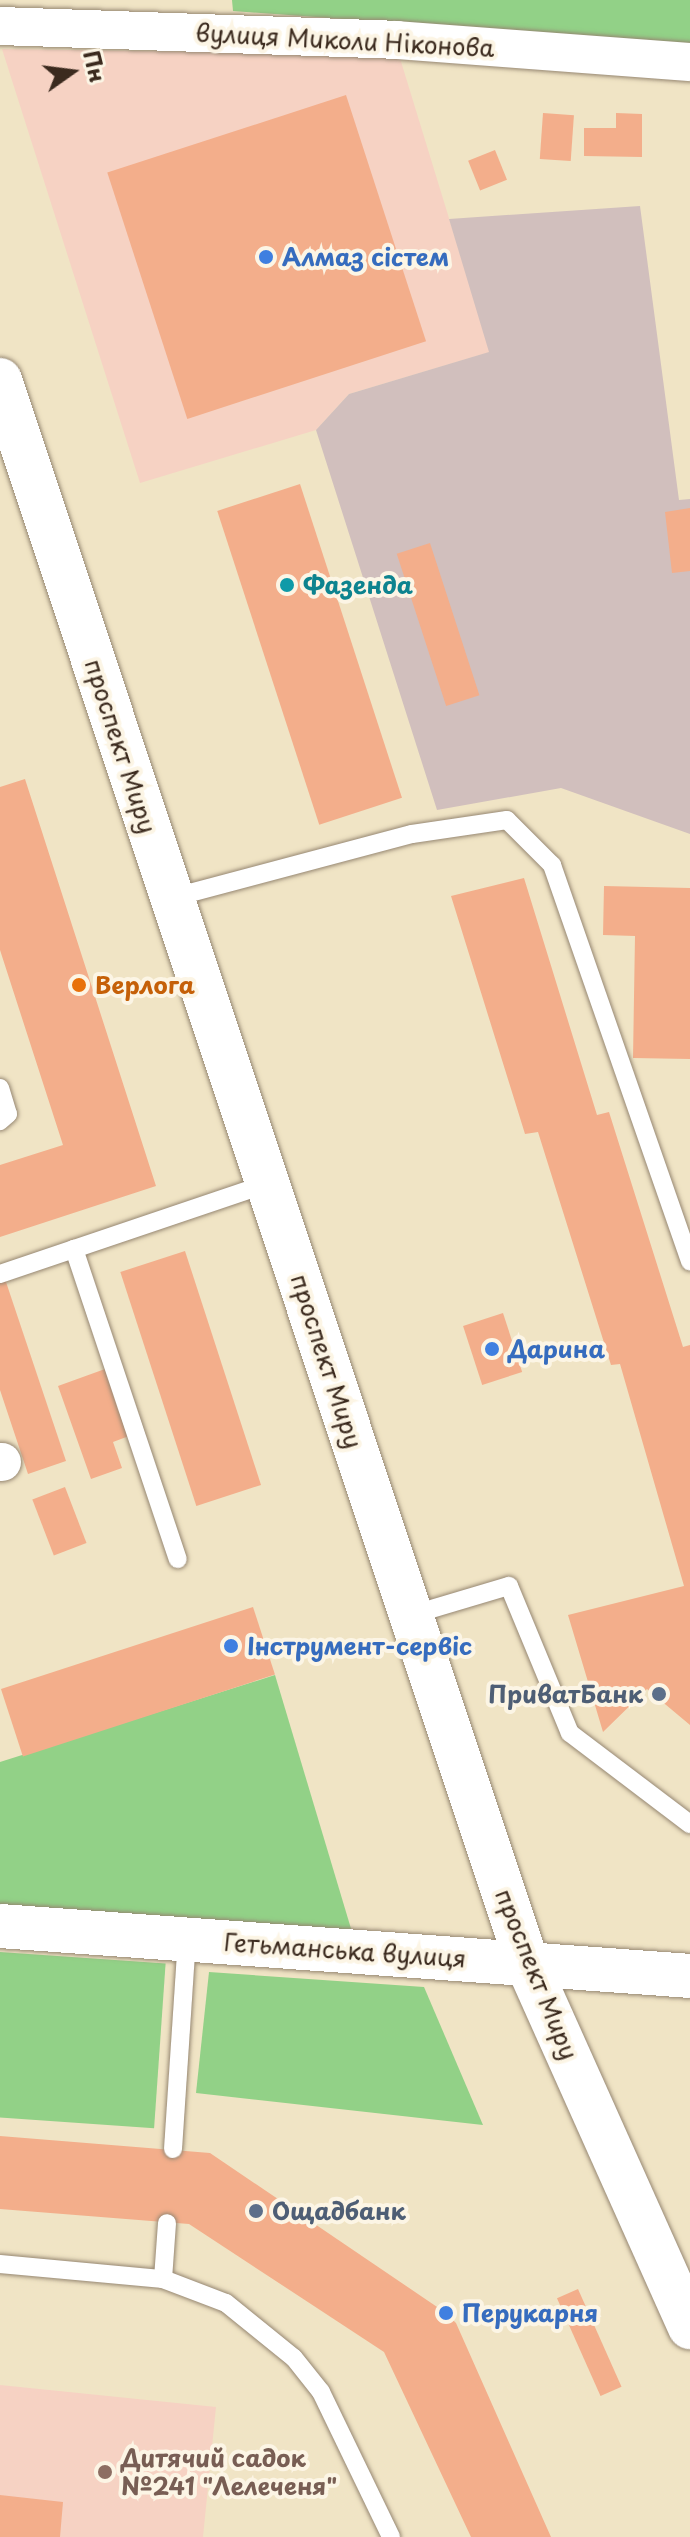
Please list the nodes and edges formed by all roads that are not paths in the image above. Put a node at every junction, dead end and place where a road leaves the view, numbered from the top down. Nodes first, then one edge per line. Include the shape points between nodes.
1 (0, 26) edge
2 (690, 62) edge
3 (2, 394) edge
4 (171, 898) junction
5 (0, 1088) edge
6 (0, 1121) edge
7 (269, 1183) junction
8 (74, 1249) junction
9 (690, 1262) edge
10 (0, 1274) edge
11 (178, 1559) dead end
12 (411, 1615) junction
13 (690, 1824) edge
14 (0, 1926) edge
15 (187, 1939) junction
16 (527, 1963) junction
17 (690, 1976) edge
18 (173, 2149) dead end
19 (167, 2223) dead end
20 (0, 2264) edge
21 (163, 2279) junction
22 (690, 2327) edge
23 (391, 2537) edge

1 - 2 street, вулиця Миколи Ніконова via 397,40
3 - 4 main road, проспект Миру
4 - 7 main road, проспект Миру
4 - 9 lane via 412,834 507,820 552,865
5 - 6 lane via 8,1114
7 - 8 lane
7 - 12 main road, проспект Миру
8 - 10 lane
8 - 11 lane
12 - 13 lane via 509,1586 570,1733
12 - 16 main road, проспект Миру
14 - 15 main road, Гетьманська вулиця
15 - 16 main road, Гетьманська вулиця
15 - 18 lane
16 - 17 main road, Гетьманська вулиця
16 - 22 main road, проспект Миру
19 - 21 lane
20 - 21 lane
21 - 23 lane via 226,2303 294,2358 321,2392

